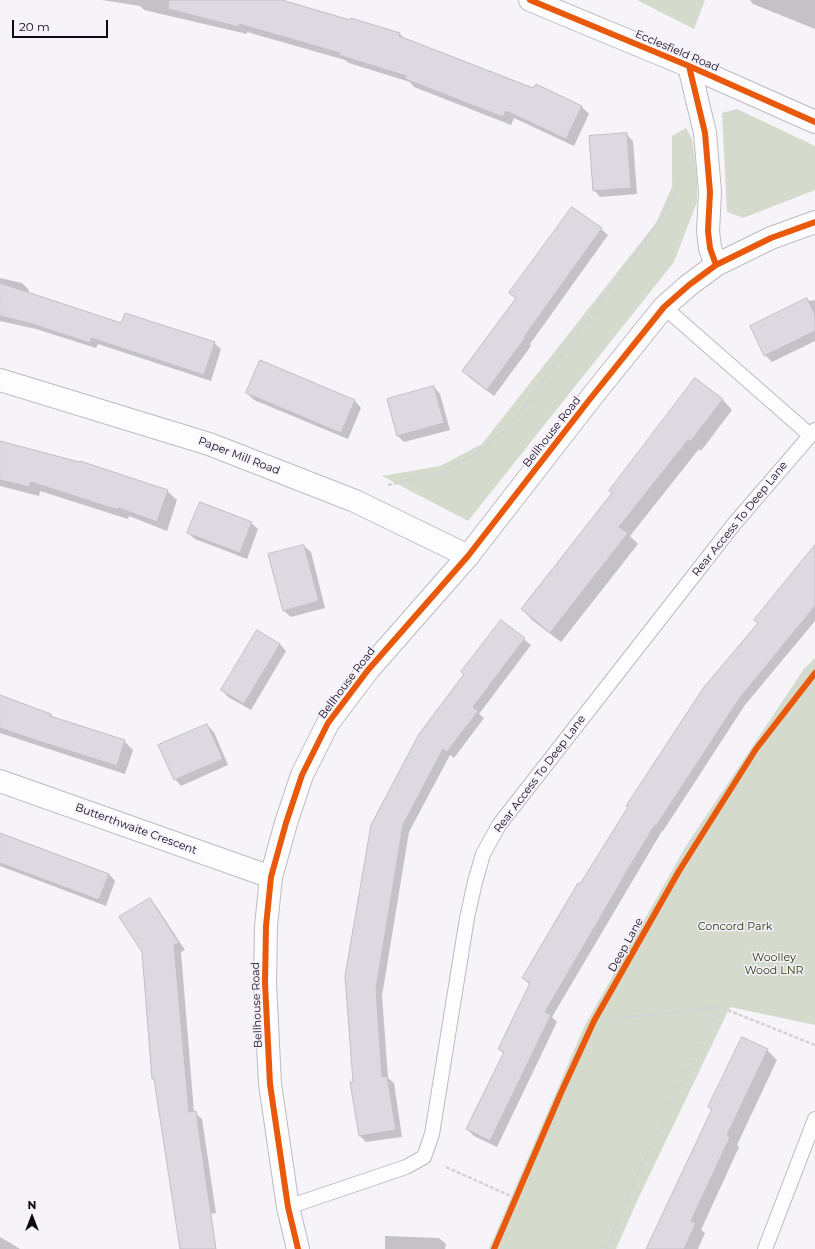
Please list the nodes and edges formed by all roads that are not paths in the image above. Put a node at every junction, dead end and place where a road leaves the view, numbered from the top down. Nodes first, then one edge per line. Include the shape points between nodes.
1 (530, 0) edge
2 (689, 66) junction
3 (815, 122) edge
4 (815, 222) edge
5 (716, 265) junction
6 (664, 307) junction
7 (0, 380) edge
8 (812, 433) edge
9 (468, 556) junction
10 (0, 781) edge
11 (271, 877) junction
12 (815, 1119) edge
13 (288, 1207) junction
14 (298, 1249) edge
15 (765, 1249) edge

1 - 2 main road, Ecclesfield Road
2 - 3 main road, Ecclesfield Road
2 - 5 main road via 705,133 710,192 708,231
4 - 5 main road, Bellhouse Road via 771,238
5 - 6 main road, Bellhouse Road via 688,285
6 - 8 lane, Rear Access To Deep Lane
6 - 9 main road, Bellhouse Road
7 - 9 main road, Paper Mill Road via 210,444 355,501
8 - 13 lane, Rear Access To Deep Lane via 734,524 540,773 500,826 483,854 467,918 432,1134 424,1157 406,1167
9 - 11 main road, Bellhouse Road via 368,670 328,723 302,775
10 - 11 main road, Butterthwaite Crescent
11 - 13 main road, Bellhouse Road via 266,926 265,983 270,1084
12 - 15 lane
13 - 14 main road, Bellhouse Road

